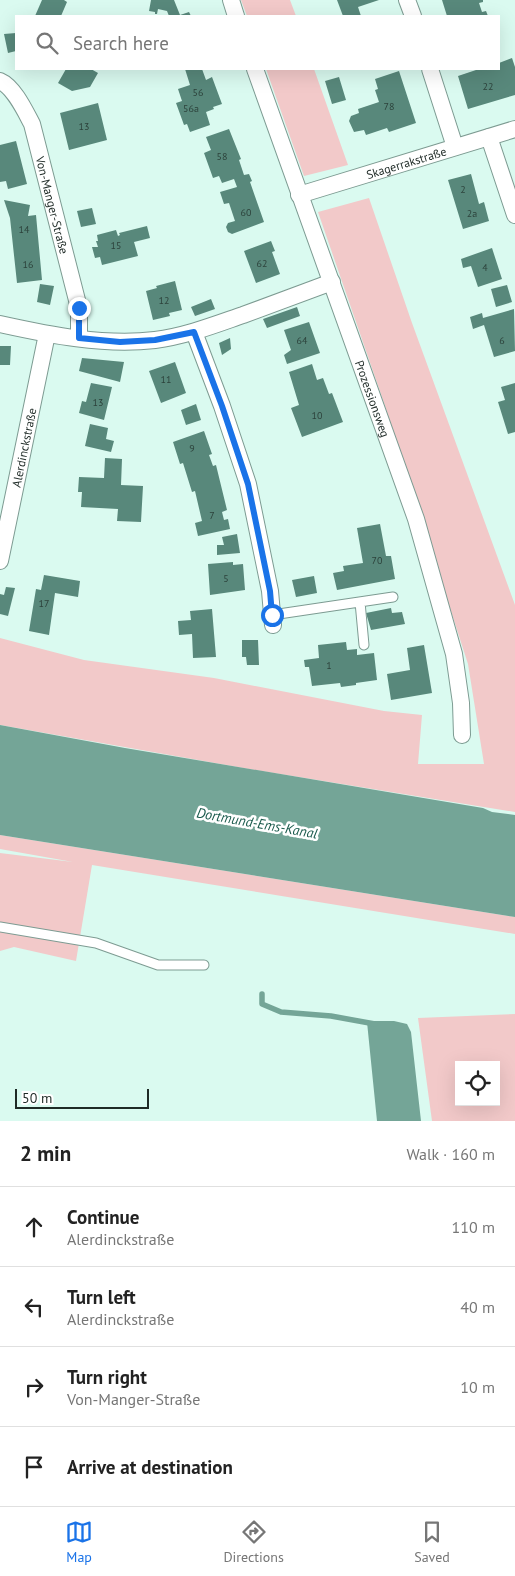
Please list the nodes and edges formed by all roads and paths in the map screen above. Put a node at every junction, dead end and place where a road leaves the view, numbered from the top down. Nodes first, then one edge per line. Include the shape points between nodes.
1 (231, 0) edge
2 (407, 0) edge
3 (236, 15) edge
4 (413, 15) edge
5 (255, 70) edge
6 (430, 70) edge
7 (0, 81) edge
8 (515, 129) edge
9 (489, 137) junction
10 (455, 147) junction
11 (299, 195) junction
12 (515, 215) edge
13 (332, 282) junction
14 (0, 324) edge
15 (194, 332) junction
16 (47, 334) junction
17 (79, 338) junction
18 (0, 560) edge
19 (393, 596) dead end
20 (360, 602) junction
21 (273, 620) joint
22 (364, 645) dead end
23 (462, 734) dead end
24 (0, 927) edge
25 (204, 965) dead end

1 - 3 street
2 - 4 street
5 - 11 street, Prozessionsweg
6 - 10 street
7 - 17 street, Von-Manger-Straße via 20,101 32,124 79,308
8 - 9 street, Skagerrakstraße
9 - 10 street, Skagerrakstraße
9 - 12 street
10 - 11 street, Skagerrakstraße
11 - 13 street, Prozessionsweg
13 - 15 street
13 - 23 street, Prozessionsweg via 416,519 454,654
14 - 16 street
15 - 17 street via 155,340 120,342
15 - 21 street via 248,484
16 - 17 street
16 - 18 street, Alerdinckstraße
19 - 20 lane
20 - 21 lane
20 - 22 lane
24 - 25 lane via 96,943 158,965

